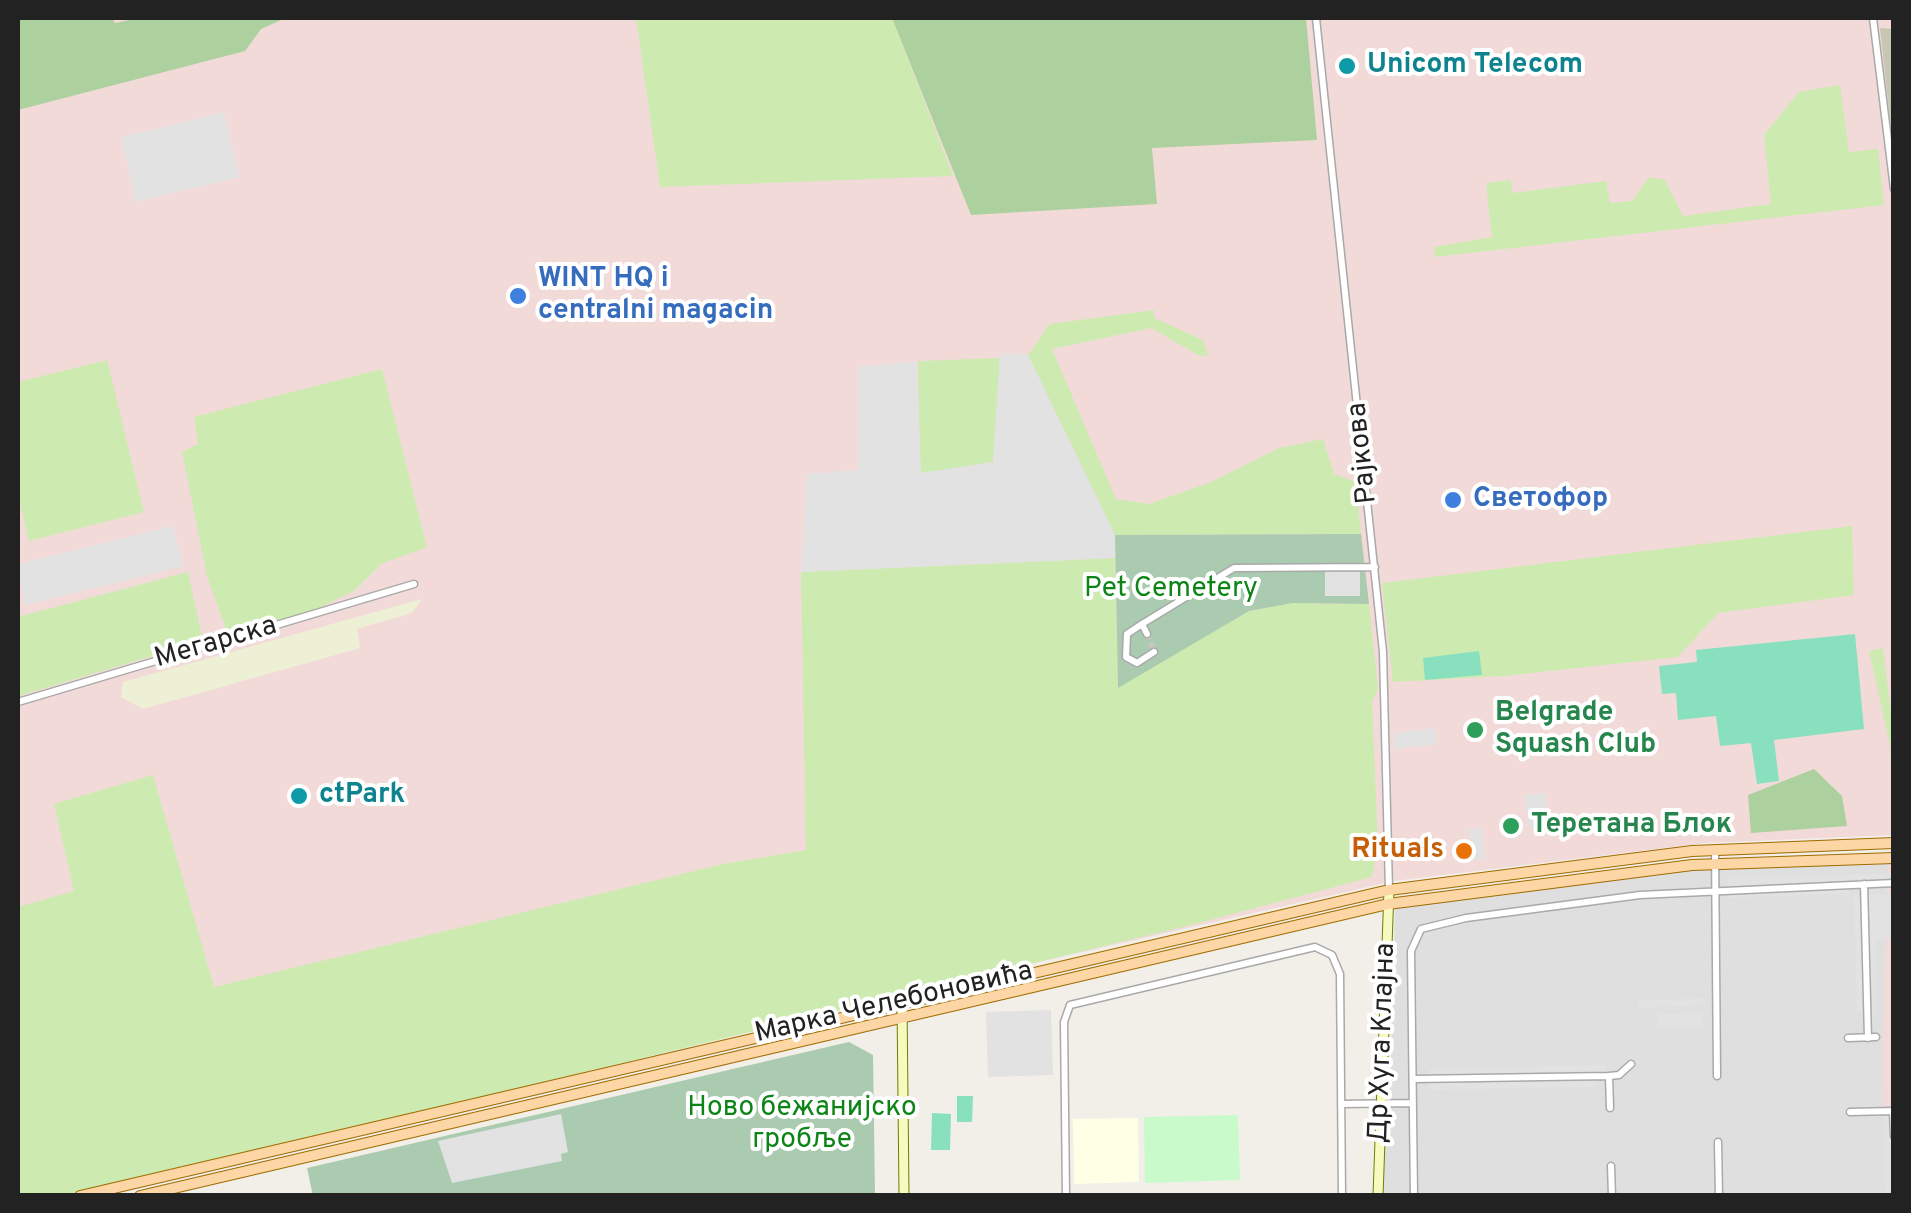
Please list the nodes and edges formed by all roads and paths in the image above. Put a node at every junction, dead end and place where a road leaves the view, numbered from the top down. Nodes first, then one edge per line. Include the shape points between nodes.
1 (1316, 18) edge
2 (1873, 18) edge
3 (1894, 189) edge
4 (1375, 567) junction
5 (414, 584) dead end
6 (1142, 624) junction
7 (1147, 634) tunnel mouth
8 (1154, 652) dead end
9 (18, 702) edge
10 (1894, 842) edge
11 (1715, 849) junction
12 (1894, 858) edge
13 (1716, 863) junction
14 (1890, 883) edge
15 (1864, 884) junction
16 (1389, 890) junction
17 (1716, 890) junction
18 (1388, 904) junction
19 (902, 1002) junction
20 (902, 1016) junction
21 (1848, 1038) dead end
22 (1631, 1064) dead end
23 (1610, 1076) junction
24 (1717, 1076) dead end
25 (1413, 1079) junction
26 (551, 1085) junction
27 (554, 1098) junction
28 (1383, 1103) junction
29 (1412, 1103) junction
30 (1341, 1104) junction
31 (1610, 1108) dead end
32 (1893, 1111) edge
33 (1850, 1112) dead end
34 (1894, 1136) edge
35 (1718, 1142) dead end
36 (1611, 1166) dead end
37 (80, 1196) edge
38 (140, 1196) edge
39 (904, 1196) edge
40 (1066, 1196) edge
41 (1342, 1196) edge
42 (1378, 1196) edge
43 (1414, 1196) edge
44 (1612, 1196) edge
45 (1719, 1196) edge

1 - 4 street, Рајкова
2 - 3 street
4 - 6 street via 1234,568
4 - 16 street, Рајкова via 1386,689
5 - 9 street, Мегарска
6 - 7 street
6 - 8 street via 1127,634 1126,657 1141,662
10 - 11 main road, Марка Челебоновића
11 - 13 street
11 - 16 main road, Марка Челебоновића
12 - 13 main road, Марка Челебоновића
13 - 17 street
13 - 18 main road, Марка Челебоновића
14 - 15 street
15 - 17 street
15 - 21 street via 1872,1038
16 - 18 main road, Др Хуга Клајна
16 - 19 main road, Марка Челебоновића
17 - 24 street
17 - 25 street via 1426,926 1411,952
18 - 20 main road, Марка Челебоновића
18 - 28 main road, Др Хуга Клајна
19 - 20 main road
19 - 26 main road, Марка Челебоновића
20 - 27 main road, Марка Челебоновића
20 - 39 main road
22 - 23 street
23 - 25 street
23 - 31 street
25 - 29 street
26 - 27 main road
26 - 37 main road, Марка Челебоновића
27 - 38 main road, Марка Челебоновића
28 - 29 street
28 - 30 street
28 - 42 main road, Др Хуга Клајна
29 - 43 street
30 - 40 street via 1340,974 1332,955 1320,948 1081,1000 1070,1005 1064,1022
30 - 41 street
32 - 33 street
32 - 34 street
35 - 45 street
36 - 44 street

